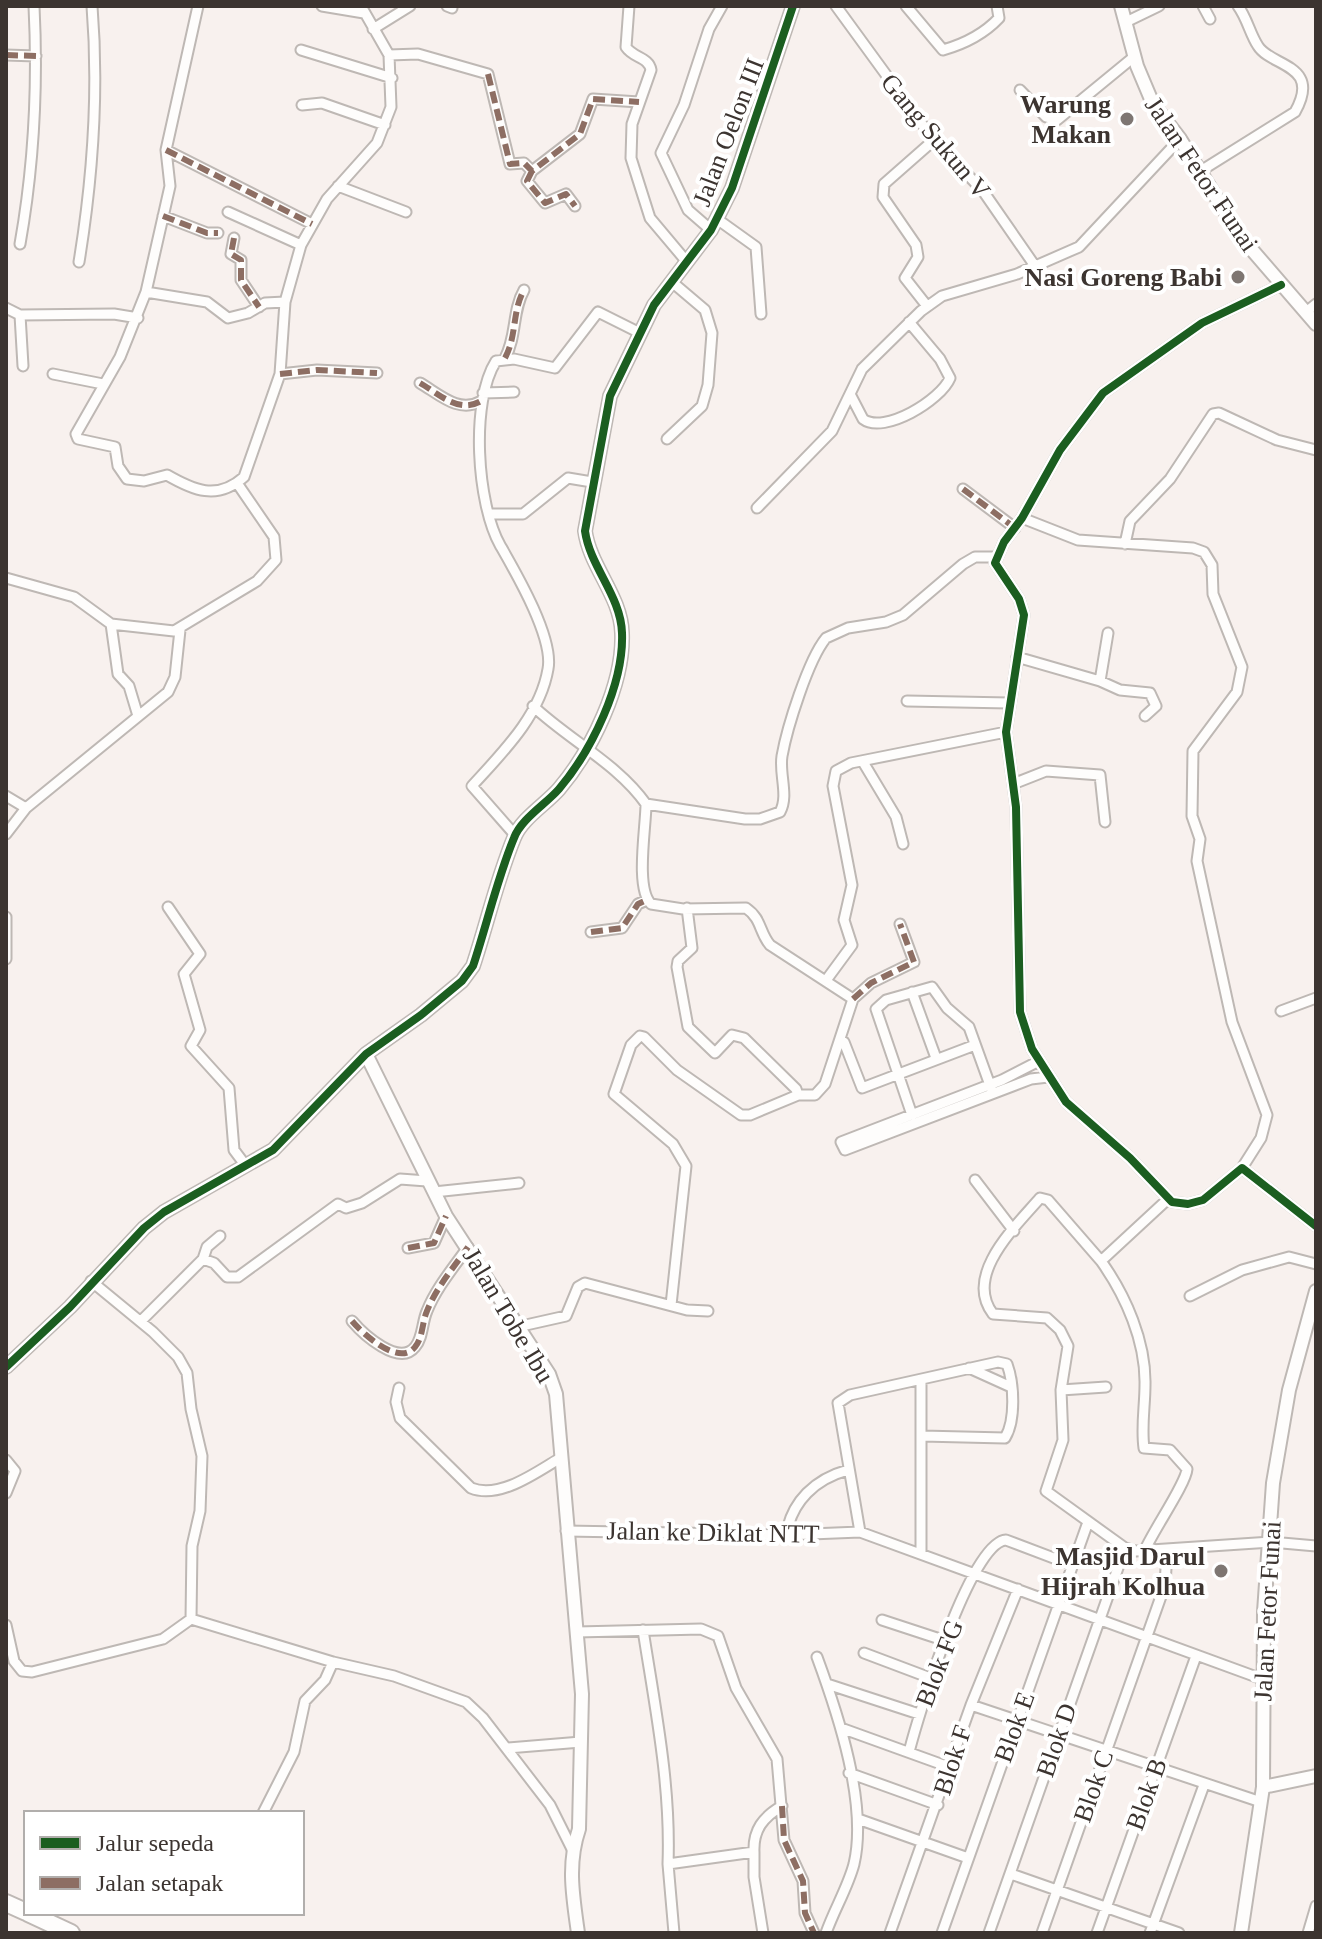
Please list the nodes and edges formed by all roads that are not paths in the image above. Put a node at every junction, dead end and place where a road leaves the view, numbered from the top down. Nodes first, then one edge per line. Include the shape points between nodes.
1 (34, 6) edge
2 (92, 6) edge
3 (198, 6) edge
4 (322, 6) edge
5 (410, 6) edge
6 (629, 6) edge
7 (793, 6) edge
8 (836, 6) edge
9 (906, 6) edge
10 (997, 6) edge
11 (1121, 6) edge
12 (1159, 6) edge
13 (1203, 6) edge
14 (1238, 6) edge
15 (719, 7) edge
16 (363, 10) edge
17 (1210, 19) dead end
18 (1128, 21) junction
19 (373, 29) junction
20 (301, 50) dead end
21 (6, 55) edge
22 (389, 55) junction
23 (36, 56) junction
24 (1135, 56) junction
25 (392, 78) junction
26 (1020, 90) dead end
27 (639, 102) junction
28 (302, 105) dead end
29 (385, 125) junction
30 (1180, 139) junction
31 (934, 140) junction
32 (166, 150) junction
33 (532, 171) junction
34 (1199, 172) junction
35 (338, 186) junction
36 (575, 206) dead end
37 (228, 212) dead end
38 (406, 212) dead end
39 (163, 216) junction
40 (312, 224) junction
41 (714, 224) junction
42 (218, 233) dead end
43 (234, 238) dead end
44 (20, 244) dead end
45 (301, 245) junction
46 (79, 262) dead end
47 (687, 262) junction
48 (1035, 266) junction
49 (672, 282) junction
50 (1281, 285) junction
51 (524, 290) dead end
52 (146, 292) junction
53 (285, 302) junction
54 (927, 306) junction
55 (259, 307) junction
56 (6, 308) edge
57 (1311, 308) edge
58 (761, 314) dead end
59 (20, 315) junction
60 (138, 318) junction
61 (909, 322) junction
62 (1316, 324) edge
63 (640, 333) junction
64 (505, 358) junction
65 (23, 366) dead end
66 (377, 373) dead end
67 (53, 374) dead end
68 (280, 374) junction
69 (420, 383) dead end
70 (103, 384) junction
71 (514, 392) dead end
72 (850, 394) junction
73 (482, 397) junction
74 (667, 439) dead end
75 (1316, 450) edge
76 (592, 482) junction
77 (237, 483) junction
78 (963, 489) dead end
79 (757, 508) dead end
80 (491, 514) junction
81 (1022, 518) junction
82 (1015, 528) junction
83 (1125, 544) junction
84 (996, 557) junction
85 (6, 578) edge
86 (111, 624) junction
87 (180, 630) junction
88 (1108, 633) dead end
89 (1017, 657) junction
90 (1100, 681) junction
91 (907, 701) dead end
92 (1009, 703) junction
93 (533, 706) junction
94 (138, 716) junction
95 (1145, 716) dead end
96 (1006, 732) junction
97 (584, 748) junction
98 (863, 762) junction
99 (1013, 784) junction
100 (6, 796) edge
101 (646, 804) junction
102 (26, 808) junction
103 (1105, 822) dead end
104 (6, 834) edge
105 (515, 835) junction
106 (903, 844) dead end
107 (647, 900) junction
108 (168, 907) dead end
109 (687, 908) junction
110 (6, 917) edge
111 (900, 924) dead end
112 (591, 932) dead end
113 (6, 959) edge
114 (827, 979) junction
115 (912, 992) junction
116 (1316, 998) edge
117 (853, 999) junction
118 (1281, 1011) dead end
119 (844, 1042) dead end
120 (975, 1045) junction
121 (366, 1054) junction
122 (936, 1058) junction
123 (1039, 1061) junction
124 (898, 1073) junction
125 (1048, 1077) junction
126 (989, 1084) junction
127 (798, 1095) junction
128 (993, 1095) junction
129 (914, 1119) junction
130 (246, 1166) junction
131 (1242, 1168) junction
132 (975, 1180) dead end
133 (519, 1183) dead end
134 (430, 1187) junction
135 (1168, 1199) junction
136 (446, 1216) junction
137 (1316, 1226) edge
138 (1014, 1231) junction
139 (220, 1236) dead end
140 (468, 1247) junction
141 (408, 1248) dead end
142 (203, 1259) junction
143 (1101, 1261) junction
144 (1316, 1264) edge
145 (91, 1281) junction
146 (1316, 1291) edge
147 (1190, 1296) dead end
148 (671, 1305) junction
149 (708, 1311) dead end
150 (141, 1321) junction
151 (352, 1321) dead end
152 (517, 1327) junction
153 (6, 1367) edge
154 (969, 1368) junction
155 (921, 1380) junction
156 (1011, 1387) junction
157 (1106, 1387) dead end
158 (399, 1388) dead end
159 (1061, 1390) junction
160 (922, 1436) junction
161 (562, 1457) junction
162 (6, 1460) edge
163 (848, 1470) junction
164 (6, 1493) edge
165 (1088, 1522) junction
166 (566, 1531) junction
167 (860, 1532) junction
168 (786, 1535) junction
169 (1271, 1542) junction
170 (1316, 1546) edge
171 (1125, 1548) junction
172 (1167, 1551) junction
173 (1144, 1552) junction
174 (921, 1553) junction
175 (1072, 1565) junction
176 (972, 1575) junction
177 (1018, 1589) junction
178 (1057, 1607) junction
179 (191, 1619) junction
180 (882, 1620) dead end
181 (1098, 1621) junction
182 (6, 1625) edge
183 (643, 1630) junction
184 (577, 1632) junction
185 (1145, 1639) junction
186 (946, 1641) junction
187 (864, 1653) dead end
188 (1196, 1656) junction
189 (817, 1657) dead end
190 (10, 1662) edge
191 (333, 1662) junction
192 (933, 1679) junction
193 (1262, 1679) junction
194 (827, 1684) junction
195 (971, 1705) junction
196 (919, 1714) junction
197 (1016, 1720) junction
198 (841, 1728) junction
199 (1058, 1734) junction
200 (581, 1742) junction
201 (507, 1748) junction
202 (1106, 1750) junction
203 (909, 1752) junction
204 (949, 1767) junction
205 (1155, 1768) junction
206 (849, 1773) junction
207 (1316, 1776) edge
208 (1204, 1785) junction
209 (1263, 1787) junction
210 (1258, 1801) junction
211 (938, 1805) junction
212 (782, 1806) junction
213 (264, 1811) edge
214 (858, 1819) junction
215 (924, 1843) junction
216 (572, 1849) junction
217 (754, 1852) junction
218 (968, 1858) junction
219 (668, 1864) junction
220 (1011, 1874) junction
221 (1058, 1889) junction
222 (1106, 1906) junction
223 (1316, 1906) edge
224 (33, 1915) edge
225 (1152, 1929) edge
226 (71, 1933) edge
227 (578, 1933) edge
228 (674, 1933) edge
229 (763, 1933) edge
230 (814, 1933) edge
231 (826, 1933) edge
232 (890, 1933) edge
233 (942, 1933) edge
234 (989, 1933) edge
235 (1042, 1933) edge
236 (1097, 1933) edge
237 (1179, 1933) edge
238 (1241, 1933) edge
239 (1308, 1933) edge

1 - 23 street
2 - 46 street via 95,124
3 - 32 street
4 - 16 street
5 - 19 street
6 - 27 street via 626,47 651,67
7 - 41 street, Jalan Oelon III via 757,121
8 - 31 street, Gang Sukun V
9 - 10 street via 943,50 970,41 996,21
11 - 18 street, Jalan Fetor Funai
12 - 18 street
13 - 17 street
14 - 34 street via 1259,48 1304,75 1305,102
15 - 41 street via 661,153 688,210
16 - 19 street
18 - 24 street, Jalan Fetor Funai
19 - 22 street
20 - 25 street
21 - 23 street
22 - 25 street
22 - 33 street via 410,52 488,74 510,164 524,163
23 - 44 street via 31,184
24 - 26 street via 1057,120 1046,117
24 - 30 street, Jalan Fetor Funai via 1153,104
25 - 29 street
27 - 33 street via 593,99 583,131
27 - 47 street via 629,143 642,197 650,218
28 - 29 street via 322,103
29 - 35 street via 372,149
30 - 34 street, Jalan Fetor Funai
30 - 48 street via 1085,242
31 - 48 street, Gang Sukun V via 976,182
31 - 54 street via 882,190 916,245 918,257 905,278
32 - 39 street via 171,169
32 - 40 street
33 - 36 street via 527,181 545,203 566,194
34 - 50 street, Jalan Fetor Funai via 1240,236
35 - 38 street
35 - 40 street
37 - 45 street
39 - 42 street
39 - 52 street
40 - 45 street
41 - 47 street, Jalan Oelon III
41 - 58 street via 756,247
43 - 55 street via 231,254 241,260 241,280
45 - 53 street
47 - 49 street, Jalan Oelon III
48 - 54 street
49 - 63 street, Jalan Oelon III
49 - 74 street via 705,310 712,333 702,406
50 - 57 street, Jalan Fetor Funai
50 - 81 street via 1202,323 1103,393 1060,450
51 - 64 street
52 - 55 street via 207,302 226,317
52 - 60 street
53 - 55 street
53 - 68 street
54 - 61 street
56 - 59 street
57 - 62 street, Jalan Fetor Funai
59 - 60 street
59 - 65 street
60 - 70 street
61 - 72 street via 862,369
61 - 72 street via 945,368 950,378 945,387 919,409 875,424 863,419
63 - 64 street via 598,312 555,368
63 - 76 street, Jalan Oelon III via 610,396
64 - 73 street via 494,364
66 - 68 street
67 - 70 street
68 - 77 street via 248,468
69 - 73 street via 457,405 467,407
70 - 77 street via 76,436 115,447 124,477 140,482 167,475 202,492
71 - 73 street
72 - 79 street via 832,431
73 - 80 street via 481,467
75 - 83 street via 1213,414 1170,479 1130,521
76 - 80 street via 568,478 523,514
76 - 97 street, Jalan Oelon III via 586,539 622,633 614,690
77 - 87 street via 274,537 276,560 266,575
78 - 82 street
80 - 93 street via 549,658
81 - 82 street
81 - 83 street via 1065,538
82 - 84 street
83 - 131 street via 1204,552 1212,565 1218,609 1242,660 1237,692 1193,751 1192,816 1228,1007 1267,1115 1261,1138
84 - 89 street via 1024,615
84 - 101 street via 975,557 963,564 895,619 835,633 821,644 782,757 784,802 778,814 745,819
85 - 86 street via 74,597
86 - 87 street
86 - 94 street via 118,674 129,686
87 - 94 street via 173,685
88 - 90 street
89 - 90 street
89 - 92 street
90 - 95 street via 1120,690 1150,693 1156,706
91 - 92 street
92 - 96 street
93 - 97 street
93 - 105 street via 510,745 472,786
94 - 102 street
96 - 98 street
96 - 99 street
97 - 101 street
97 - 105 street, Jalan Oelon III via 559,789
98 - 106 street via 896,817
98 - 114 street via 839,767 834,776 852,885 844,920 852,945
99 - 103 street via 1046,771 1100,775
99 - 123 street via 1020,1012
100 - 102 street
101 - 107 street
102 - 104 street
105 - 121 street, Jalan Oelon III via 467,975
107 - 109 street via 660,907
107 - 112 street via 638,904 622,928
108 - 130 street via 200,954 184,974 200,1030 191,1046 229,1088 234,1150
109 - 114 street via 746,908 761,922 770,945
109 - 127 street via 692,948 677,967 688,1027 715,1053 732,1035 744,1038
110 - 113 street
111 - 117 street via 914,962 871,983
114 - 117 street
115 - 120 street via 932,987 969,1027
115 - 122 street
115 - 124 street via 876,1009
116 - 118 street
117 - 127 street via 825,1084 815,1095
119 - 124 street via 862,1088
120 - 122 street
120 - 126 street
121 - 130 street, Jalan Oelon III via 297,1129
121 - 134 street, Jalan Tobe Ibu
122 - 124 street
123 - 125 street
123 - 126 street
124 - 129 street
125 - 128 street
125 - 135 street via 1066,1102
126 - 128 street
126 - 129 street
127 - 148 street via 741,1115 698,1087 644,1037 633,1042 614,1094 673,1144 686,1166
128 - 129 street
129 - 129 street via 841,1142 841,1146 845,1150
130 - 145 street, Jalan Oelon III via 164,1212
131 - 135 street via 1203,1200 1180,1204
131 - 137 street
132 - 138 street
133 - 134 street
134 - 136 street, Jalan Tobe Ibu
134 - 142 street via 400,1179 362,1203 336,1204 238,1277 227,1277
135 - 143 street
136 - 140 street, Jalan Tobe Ibu
136 - 141 street via 434,1243
138 - 143 street via 1043,1197
138 - 159 street via 988,1266 987,1304 997,1316 1038,1315 1060,1330 1068,1352
139 - 142 street
140 - 151 street via 434,1297 416,1346 408,1353 385,1349
140 - 152 street, Jalan Tobe Ibu
142 - 150 street
143 - 173 street via 1115,1280 1141,1346 1144,1448 1170,1450 1187,1469
144 - 147 street via 1289,1257 1242,1270
145 - 150 street
145 - 153 street, Jalan Oelon III
146 - 169 street, Jalan Fetor Funai via 1283,1417
148 - 149 street
148 - 152 street via 585,1283 578,1287 566,1316
150 - 179 street via 184,1365 202,1446
152 - 161 street, Jalan Tobe Ibu via 552,1384
154 - 155 street
154 - 156 street
154 - 156 street via 1004,1362
155 - 160 street
155 - 163 street, Jalan ke Diklat NTT via 850,1395 838,1403
156 - 160 street via 1005,1438
157 - 159 street
158 - 161 street via 400,1418 471,1488 485,1493 512,1484
159 - 165 street via 1063,1440 1046,1491
160 - 174 street
161 - 166 street, Jalan Tobe Ibu
162 - 164 street via 15,1471
163 - 167 street, Jalan ke Diklat NTT
163 - 168 street via 801,1498 789,1516
165 - 171 street
165 - 175 street, Blok E
166 - 168 street, Jalan ke Diklat NTT
166 - 184 street, Jalan Tobe Ibu
167 - 168 street, Jalan ke Diklat NTT
167 - 174 street, Jalan ke Diklat NTT
169 - 170 street
169 - 172 street
169 - 193 street, Jalan Fetor Funai
171 - 173 street
171 - 181 street, Blok D
172 - 173 street
172 - 185 street, Blok C via 1165,1585
174 - 176 street, Jalan ke Diklat NTT
175 - 176 street, Blok FG via 1002,1540 989,1549
175 - 178 street, Blok E
176 - 177 street, Jalan ke Diklat NTT
176 - 186 street, Blok FG
177 - 178 street, Jalan ke Diklat NTT
177 - 195 street, Blok F
178 - 181 street, Jalan ke Diklat NTT
178 - 197 street, Blok E
179 - 190 street via 163,1639 39,1671 22,1671
179 - 191 street
180 - 186 street
181 - 185 street, Jalan ke Diklat NTT
181 - 199 street, Blok D
182 - 190 street
183 - 184 street
183 - 212 street via 701,1629 718,1636 736,1688 777,1759
183 - 219 street via 665,1777
184 - 200 street, Jalan Tobe Ibu
185 - 188 street, Jalan ke Diklat NTT
185 - 202 street, Blok C
186 - 192 street, Blok FG
187 - 192 street
188 - 193 street, Jalan ke Diklat NTT
188 - 205 street, Blok B
189 - 194 street
191 - 201 street via 456,1697 483,1718
191 - 213 street via 305,1701 294,1752
192 - 196 street, Blok FG
193 - 209 street, Jalan Fetor Funai
194 - 196 street
194 - 198 street
195 - 197 street
195 - 204 street, Blok F
196 - 203 street, Blok FG
197 - 199 street
197 - 218 street, Blok E
198 - 203 street
198 - 206 street
199 - 202 street
199 - 220 street, Blok D
200 - 201 street
200 - 216 street, Jalan Tobe Ibu via 579,1829
201 - 216 street via 550,1805
202 - 205 street
202 - 221 street, Blok C
203 - 204 street
204 - 211 street, Blok F
205 - 208 street
205 - 222 street, Blok B
206 - 211 street
206 - 214 street
207 - 209 street
208 - 210 street
208 - 225 street
209 - 210 street, Jalan Fetor Funai
210 - 238 street, Jalan Fetor Funai
211 - 215 street, Blok F
212 - 217 street via 769,1813 755,1833
212 - 230 street via 784,1840 803,1881 805,1913
214 - 215 street
214 - 231 street via 854,1864
215 - 218 street
215 - 232 street, Blok F
216 - 227 street, Jalan Tobe Ibu
217 - 219 street
217 - 229 street
218 - 233 street, Blok E
219 - 228 street
220 - 221 street
220 - 234 street, Blok D
221 - 222 street
221 - 235 street, Blok C
222 - 225 street
222 - 236 street, Blok B
223 - 239 street
224 - 226 highway
225 - 237 street

